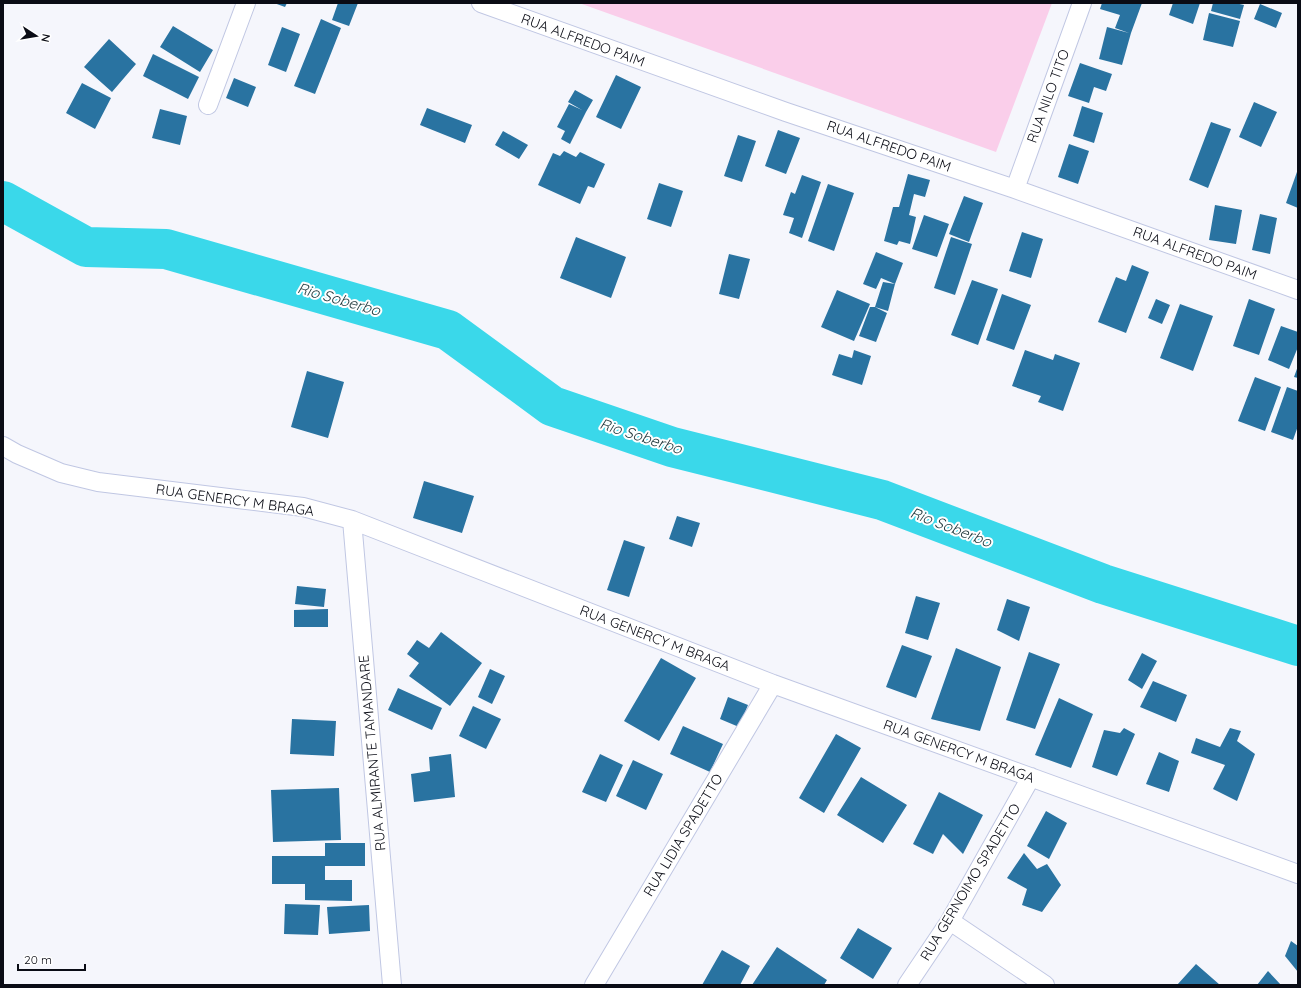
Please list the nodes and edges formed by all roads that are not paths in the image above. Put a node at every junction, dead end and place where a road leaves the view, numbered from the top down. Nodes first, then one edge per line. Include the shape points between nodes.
1 (246, 3) edge
2 (481, 3) edge
3 (1082, 3) edge
4 (208, 105) dead end
5 (1015, 189) junction
6 (1298, 290) edge
7 (3, 446) edge
8 (352, 520) junction
9 (773, 684) junction
10 (1031, 778) junction
11 (1298, 874) edge
12 (950, 921) junction
13 (392, 985) edge
14 (594, 985) edge
15 (907, 985) edge
16 (1045, 985) edge

1 - 4 street
2 - 5 street, RUA ALFREDO PAIM via 786,112
3 - 5 street, RUA NILO TITO
5 - 6 street, RUA ALFREDO PAIM
7 - 8 street, RUA GENERCY M BRAGA via 61,473 98,482 303,507
8 - 9 street, RUA GENERCY M BRAGA
8 - 13 street, RUA ALMIRANTE TAMANDARE
9 - 10 street, RUA GENERCY M BRAGA
9 - 14 street, RUA LIDIA SPADETTO
10 - 11 street, RUA GENERCY M BRAGA
10 - 12 street, RUA GERNOIMO SPADETTO
12 - 15 street, RUA GERNOIMO SPADETTO
12 - 16 street

